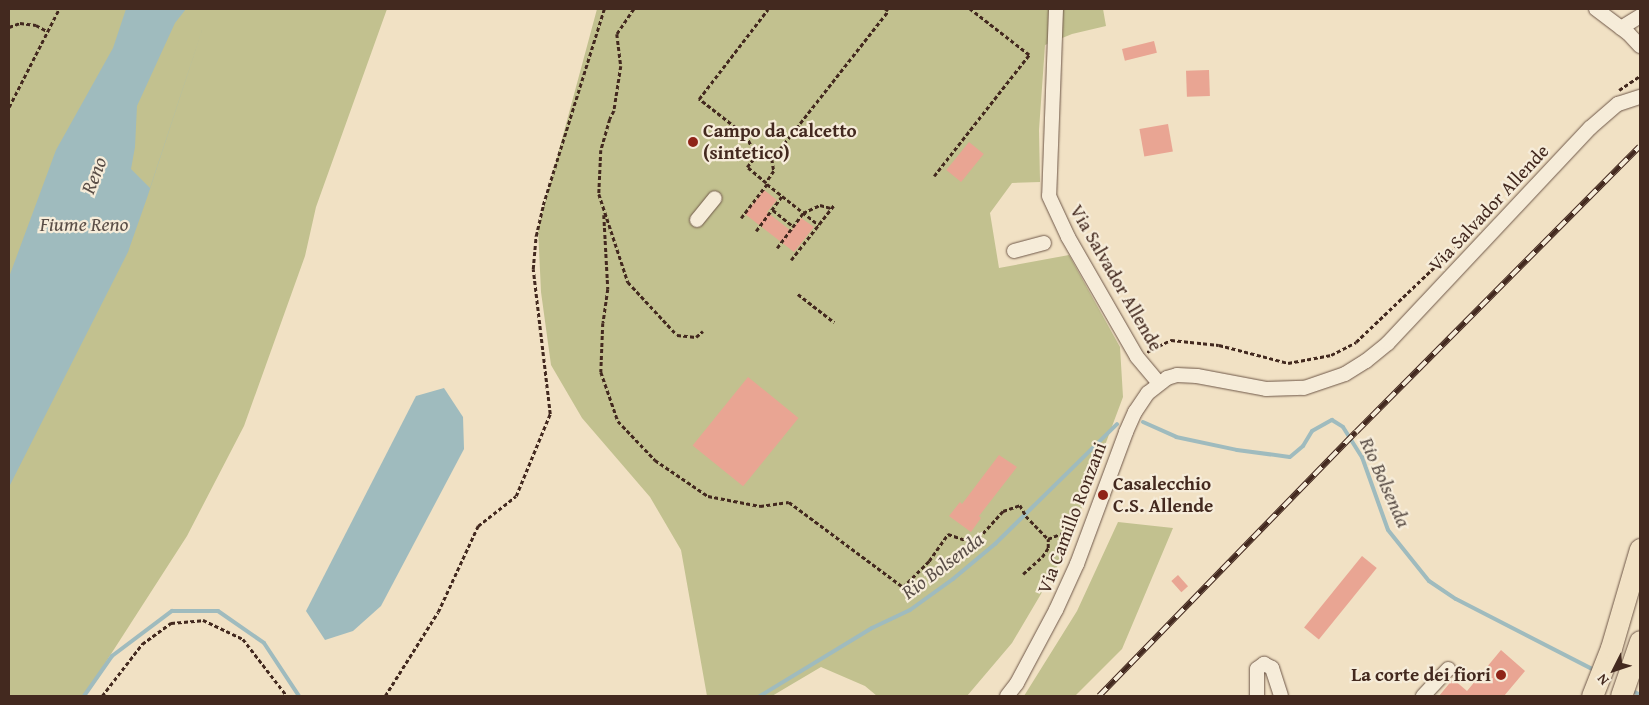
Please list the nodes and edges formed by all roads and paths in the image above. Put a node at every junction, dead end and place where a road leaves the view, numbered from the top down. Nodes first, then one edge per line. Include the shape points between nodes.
1 (59, 9) edge
2 (604, 9) edge
3 (634, 9) edge
4 (768, 9) edge
5 (970, 9) edge
6 (1056, 9) edge
7 (1596, 9) edge
8 (887, 10) edge
9 (1640, 16) edge
10 (9, 27) edge
11 (1621, 28) junction
12 (47, 31) junction
13 (1640, 46) edge
14 (1640, 76) edge
15 (1616, 93) dead end
16 (1640, 97) edge
17 (9, 107) edge
18 (756, 156) junction
19 (772, 159) junction
20 (934, 176) dead end
21 (767, 184) junction
22 (783, 196) junction
23 (715, 198) dead end
24 (772, 210) junction
25 (1492, 212) dead end
26 (803, 213) junction
27 (604, 215) junction
28 (741, 218) dead end
29 (697, 220) dead end
30 (819, 225) junction
31 (793, 226) junction
32 (756, 231) dead end
33 (1044, 243) dead end
34 (776, 248) dead end
35 (1014, 251) dead end
36 (792, 260) dead end
37 (798, 294) dead end
38 (834, 322) dead end
39 (703, 331) dead end
40 (1137, 357) junction
41 (1160, 383) junction
42 (1094, 518) junction
43 (1048, 539) junction
44 (1640, 549) edge
45 (1024, 574) dead end
46 (1640, 641) edge
47 (1448, 670) dead end
48 (102, 696) edge
49 (287, 696) edge
50 (385, 696) edge
51 (1007, 696) edge
52 (1257, 696) edge
53 (1281, 696) edge
54 (1423, 696) edge
55 (1592, 696) edge
56 (1621, 696) edge

1 - 12 path
2 - 50 path via 536,236 533,270 550,414 516,496 478,526 438,612
3 - 27 path via 617,34 621,66 614,111 601,150 599,194
4 - 18 path via 699,99 746,136
5 - 20 path via 1030,55
6 - 40 street, Via Salvador Allende via 1049,196 1068,237
7 - 11 street
8 - 19 path
9 - 11 street
10 - 12 path via 20,23 36,25
11 - 13 street
12 - 17 path
14 - 15 path
16 - 41 street, Via Salvador Allende via 1618,104 1596,123 1388,343 1345,374 1304,388 1283,390 1178,375
18 - 19 path via 762,153
18 - 21 path via 746,167
19 - 21 path via 774,171
21 - 22 path
21 - 28 path
22 - 24 path
22 - 26 path
23 - 29 street
24 - 31 path
24 - 32 path
25 - 40 path via 1356,342 1331,354 1288,362 1219,345 1171,340
26 - 30 path
26 - 30 path via 820,205 833,206
26 - 31 path
27 - 39 path via 628,282 677,335 696,337
27 - 43 path via 608,289 601,372 618,421 654,460 708,496 760,506 789,502 903,587 929,561 948,534 974,543 1002,511 1020,505
30 - 36 path
31 - 34 path
33 - 35 street
37 - 38 path
40 - 41 street, Via Salvador Allende
41 - 42 street, Via Camillo Ronzani via 1148,393 1135,412
42 - 43 path
42 - 51 street, Via Camillo Ronzani via 1056,610
43 - 45 path via 1048,548 1042,557
44 - 55 highway
46 - 56 highway
47 - 54 street
48 - 49 path via 142,644 171,624 203,620 243,639
52 - 53 street via 1257,669 1264,664 1272,668

